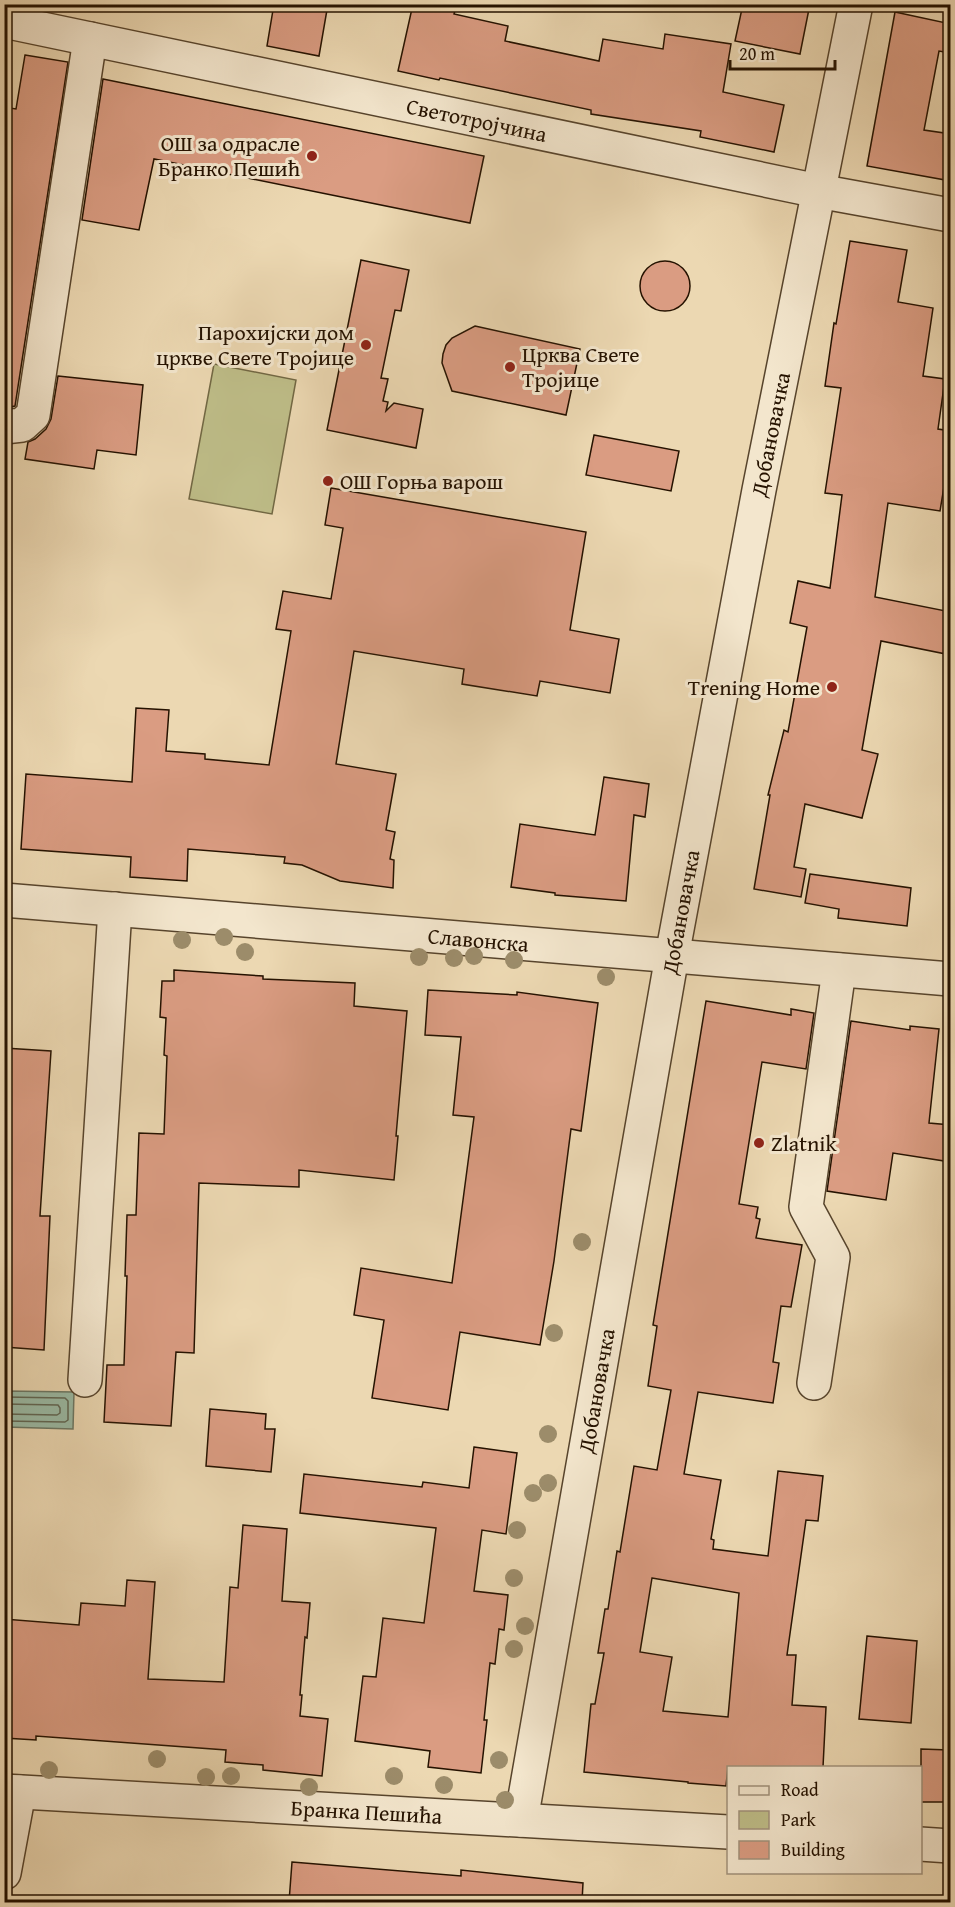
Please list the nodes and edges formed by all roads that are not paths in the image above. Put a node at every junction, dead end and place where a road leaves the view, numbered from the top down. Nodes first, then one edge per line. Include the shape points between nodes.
1 (856, 4) edge
2 (4, 21) edge
3 (90, 39) junction
4 (818, 191) junction
5 (951, 215) edge
6 (4, 427) edge
7 (4, 900) edge
8 (115, 909) junction
9 (672, 956) junction
10 (839, 970) junction
11 (951, 979) edge
12 (85, 1380) dead end
13 (814, 1383) dead end
14 (12, 1791) edge
15 (521, 1820) junction
16 (727, 1832) edge
17 (922, 1844) edge
18 (951, 1846) edge
19 (4, 1873) edge

1 - 4 street, Добановачка
2 - 3 street, Светотројчина
3 - 4 street, Светотројчина
3 - 6 street via 33,415 22,425
4 - 5 street, Светотројчина
4 - 9 street, Добановачка
7 - 8 street, Славонска
8 - 9 street, Славонска
8 - 12 street
9 - 10 street, Славонска
9 - 15 street, Добановачка
10 - 11 street, Славонска
10 - 13 street via 806,1207 833,1257
14 - 15 street, Бранка Пешића
14 - 19 street
15 - 16 street, Бранка Пешића
17 - 18 street

